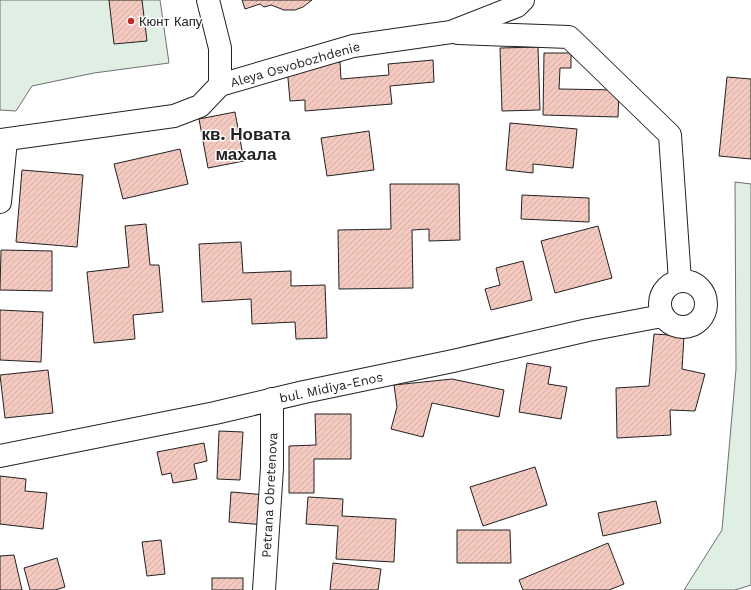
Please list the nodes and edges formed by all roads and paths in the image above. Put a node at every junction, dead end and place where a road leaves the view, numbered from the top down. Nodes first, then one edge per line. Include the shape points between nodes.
1 (208, 0) edge
2 (523, 0) edge
3 (451, 32) junction
4 (220, 85) junction
5 (3, 140) edge
6 (0, 202) edge
7 (680, 281) junction
8 (662, 316) junction
9 (272, 399) junction
10 (0, 456) edge
11 (264, 590) edge

1 - 4 street via 220,48
2 - 3 street, Aleya Osvobozhdenie via 517,6
3 - 4 street, Aleya Osvobozhdenie via 353,46
3 - 7 street via 569,37 670,135
4 - 5 street, Aleya Osvobozhdenie via 200,106 174,116
5 - 6 street
7 - 8 street via 666,288 660,298
7 - 8 street via 694,283 701,289 706,310 700,320 693,325 682,327 674,326
8 - 9 street, bul. Midiya-Enos
9 - 10 street, bul. Midiya-Enos via 215,413
9 - 11 street, Petrana Obretenova via 272,468

